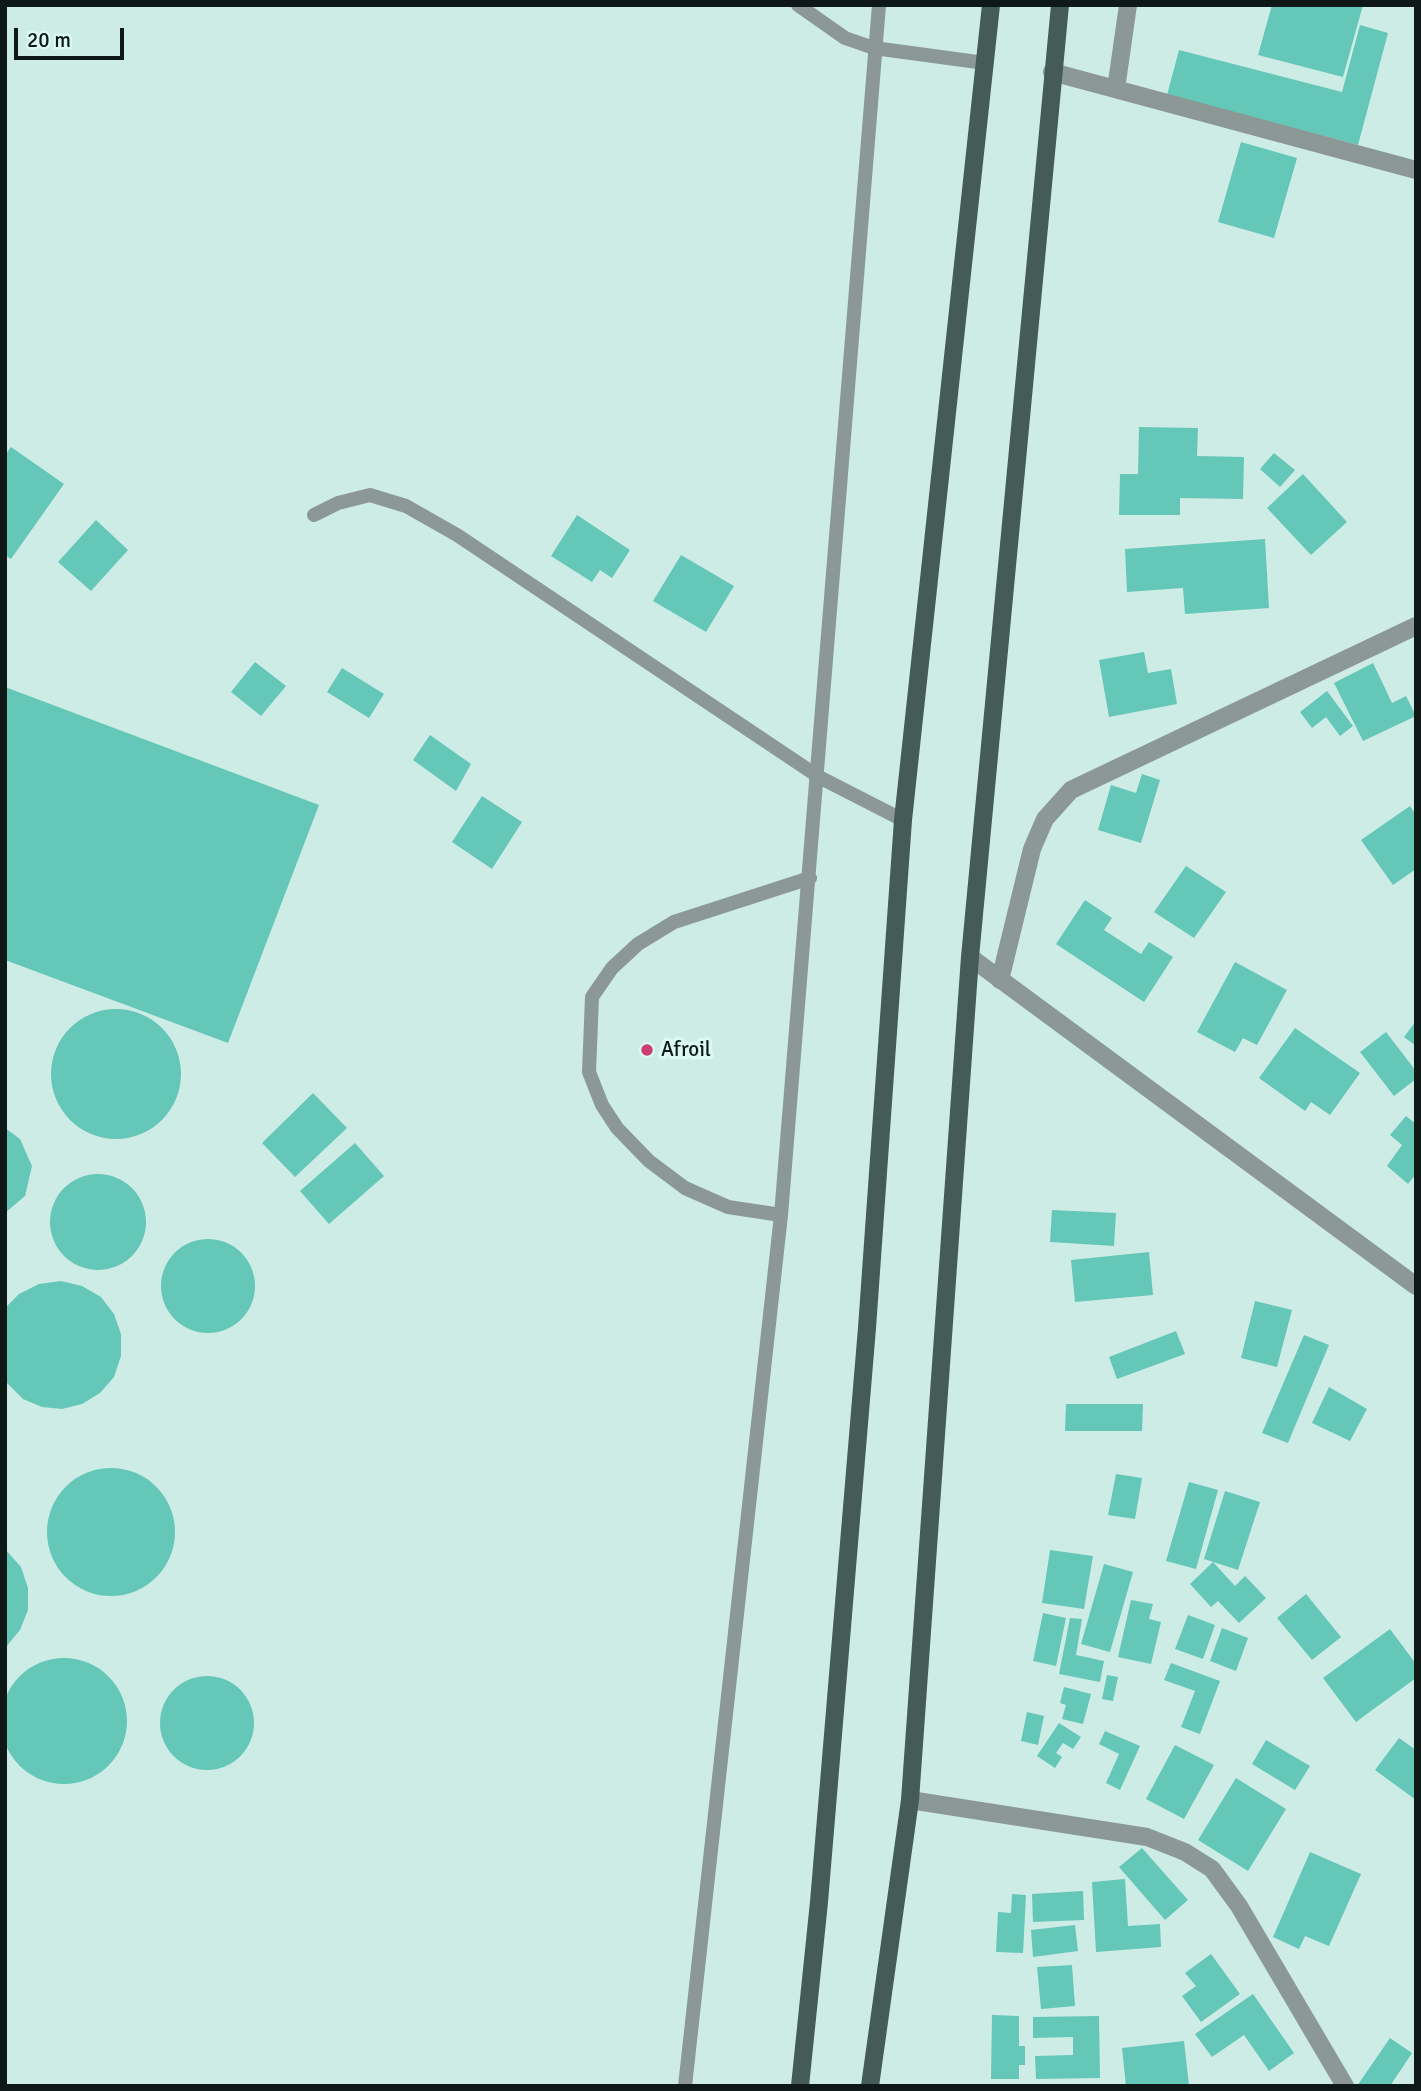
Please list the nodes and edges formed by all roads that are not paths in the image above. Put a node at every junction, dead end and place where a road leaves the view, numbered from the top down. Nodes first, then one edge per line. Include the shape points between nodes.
1 (798, 5) edge
2 (879, 5) edge
3 (991, 5) edge
4 (1060, 5) edge
5 (1128, 5) edge
6 (874, 48) junction
7 (985, 63) junction
8 (1052, 72) junction
9 (1116, 89) junction
10 (1416, 170) edge
11 (314, 515) dead end
12 (1416, 626) edge
13 (819, 777) junction
14 (903, 820) junction
15 (810, 878) junction
16 (970, 957) junction
17 (1000, 980) junction
18 (781, 1215) junction
19 (1416, 1286) edge
20 (910, 1800) junction
21 (685, 2086) edge
22 (800, 2086) edge
23 (870, 2086) edge
24 (1345, 2086) edge

1 - 6 lane via 845,38
2 - 6 lane
3 - 7 main road
4 - 8 main road
5 - 9 street
6 - 7 lane
6 - 13 lane
7 - 14 main road
8 - 9 street
8 - 16 main road
9 - 10 street
11 - 13 lane via 370,495 406,506 457,535
12 - 17 street via 1071,790 1045,819 1032,849
13 - 14 lane
13 - 15 lane
14 - 22 main road via 867,1328 820,1902
15 - 18 lane
15 - 18 lane via 674,922 638,944 612,968 592,997 589,1072 617,1128 649,1161 685,1188 728,1207
16 - 17 street
16 - 20 main road
17 - 19 street
18 - 21 lane
20 - 23 main road
20 - 24 street via 1147,1838 1185,1852 1212,1869

